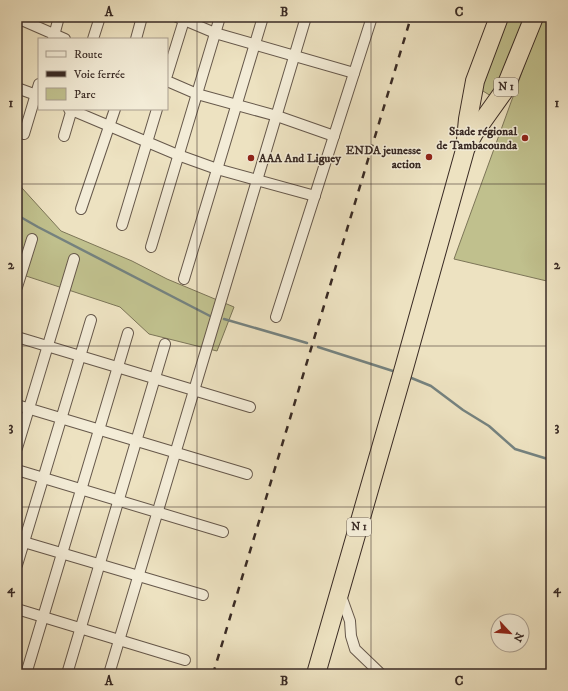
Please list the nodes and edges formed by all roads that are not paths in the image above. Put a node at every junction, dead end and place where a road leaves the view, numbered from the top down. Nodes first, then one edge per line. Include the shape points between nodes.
1 (59, 17) edge
2 (100, 17) edge
3 (142, 17) edge
4 (220, 17) edge
5 (263, 17) edge
6 (306, 17) edge
7 (372, 17) edge
8 (499, 17) edge
9 (534, 17) edge
10 (17, 18) edge
11 (182, 18) edge
12 (215, 33) junction
13 (53, 37) edge
14 (93, 38) edge
15 (136, 38) edge
16 (255, 45) junction
17 (294, 56) junction
18 (168, 72) edge
19 (354, 73) junction
20 (168, 81) edge
21 (17, 88) edge
22 (197, 94) junction
23 (37, 96) edge
24 (237, 105) junction
25 (71, 110) edge
26 (73, 110) edge
27 (115, 110) edge
28 (157, 110) edge
29 (276, 116) junction
30 (110, 126) junction
31 (24, 134) dead end
32 (64, 136) dead end
33 (334, 136) junction
34 (147, 142) junction
35 (465, 150) junction
36 (178, 156) junction
37 (217, 169) junction
38 (258, 180) junction
39 (315, 196) junction
40 (81, 209) dead end
41 (122, 225) dead end
42 (32, 238) dead end
43 (151, 247) dead end
44 (74, 259) dead end
45 (184, 279) dead end
46 (17, 287) edge
47 (276, 317) dead end
48 (91, 320) dead end
49 (128, 333) dead end
50 (17, 337) edge
51 (165, 344) dead end
52 (48, 347) junction
53 (80, 356) junction
54 (118, 368) junction
55 (155, 379) junction
56 (195, 391) junction
57 (17, 405) edge
58 (250, 407) dead end
59 (29, 408) junction
60 (61, 418) junction
61 (99, 429) junction
62 (136, 440) junction
63 (17, 448) edge
64 (176, 452) junction
65 (17, 470) edge
66 (247, 474) dead end
67 (43, 478) junction
68 (81, 489) junction
69 (118, 501) junction
70 (158, 513) junction
71 (223, 532) dead end
72 (21, 541) edge
73 (62, 553) junction
74 (99, 564) junction
75 (17, 565) edge
76 (139, 576) junction
77 (340, 592) junction
78 (203, 595) dead end
79 (17, 609) edge
80 (42, 617) junction
81 (80, 628) junction
82 (120, 640) junction
83 (185, 660) dead end
84 (26, 674) edge
85 (67, 674) edge
86 (109, 674) edge
87 (316, 674) edge
88 (381, 674) edge

1 - 13 street
2 - 14 street
3 - 15 street
4 - 12 street
5 - 16 street
6 - 17 street
7 - 19 street
8 - 35 highway, N 1 via 475,81
9 - 35 highway, N 1 via 504,91
10 - 13 street
11 - 12 street
11 - 18 street
12 - 16 street
12 - 22 street
16 - 17 street
16 - 24 street
17 - 19 street
17 - 29 street
19 - 33 street
20 - 22 street
21 - 23 street
22 - 24 street
22 - 36 street
23 - 31 street
24 - 29 street
24 - 37 street
25 - 32 street
26 - 30 street
27 - 30 street
28 - 34 street
29 - 33 street
29 - 38 street
30 - 34 street
30 - 40 street
33 - 39 street
34 - 36 street
34 - 41 street
35 - 77 highway, N 1
36 - 37 street
36 - 43 street
37 - 38 street
37 - 45 street
38 - 39 street
38 - 56 street
39 - 47 street
42 - 46 street
44 - 52 street
48 - 53 street
49 - 54 street
50 - 52 street
51 - 55 street
52 - 53 street
52 - 59 street
53 - 54 street
53 - 60 street
54 - 55 street
54 - 61 street
55 - 56 street
55 - 62 street
56 - 58 street
56 - 64 street
57 - 59 street
59 - 60 street
59 - 63 street
60 - 61 street
60 - 67 street
61 - 62 street
61 - 68 street
62 - 64 street
62 - 69 street
64 - 66 street
64 - 70 street
65 - 67 street
67 - 68 street
67 - 72 street
68 - 69 street
68 - 73 street
69 - 70 street
69 - 74 street
70 - 71 street
70 - 76 street
72 - 73 street
72 - 75 street
73 - 74 street
73 - 80 street
74 - 76 street
74 - 81 street
76 - 78 street
76 - 82 street
77 - 87 highway, N 1
77 - 88 street via 350,621 355,649
79 - 80 street
80 - 81 street
80 - 84 street
81 - 82 street
81 - 85 street
82 - 83 street
82 - 86 street

